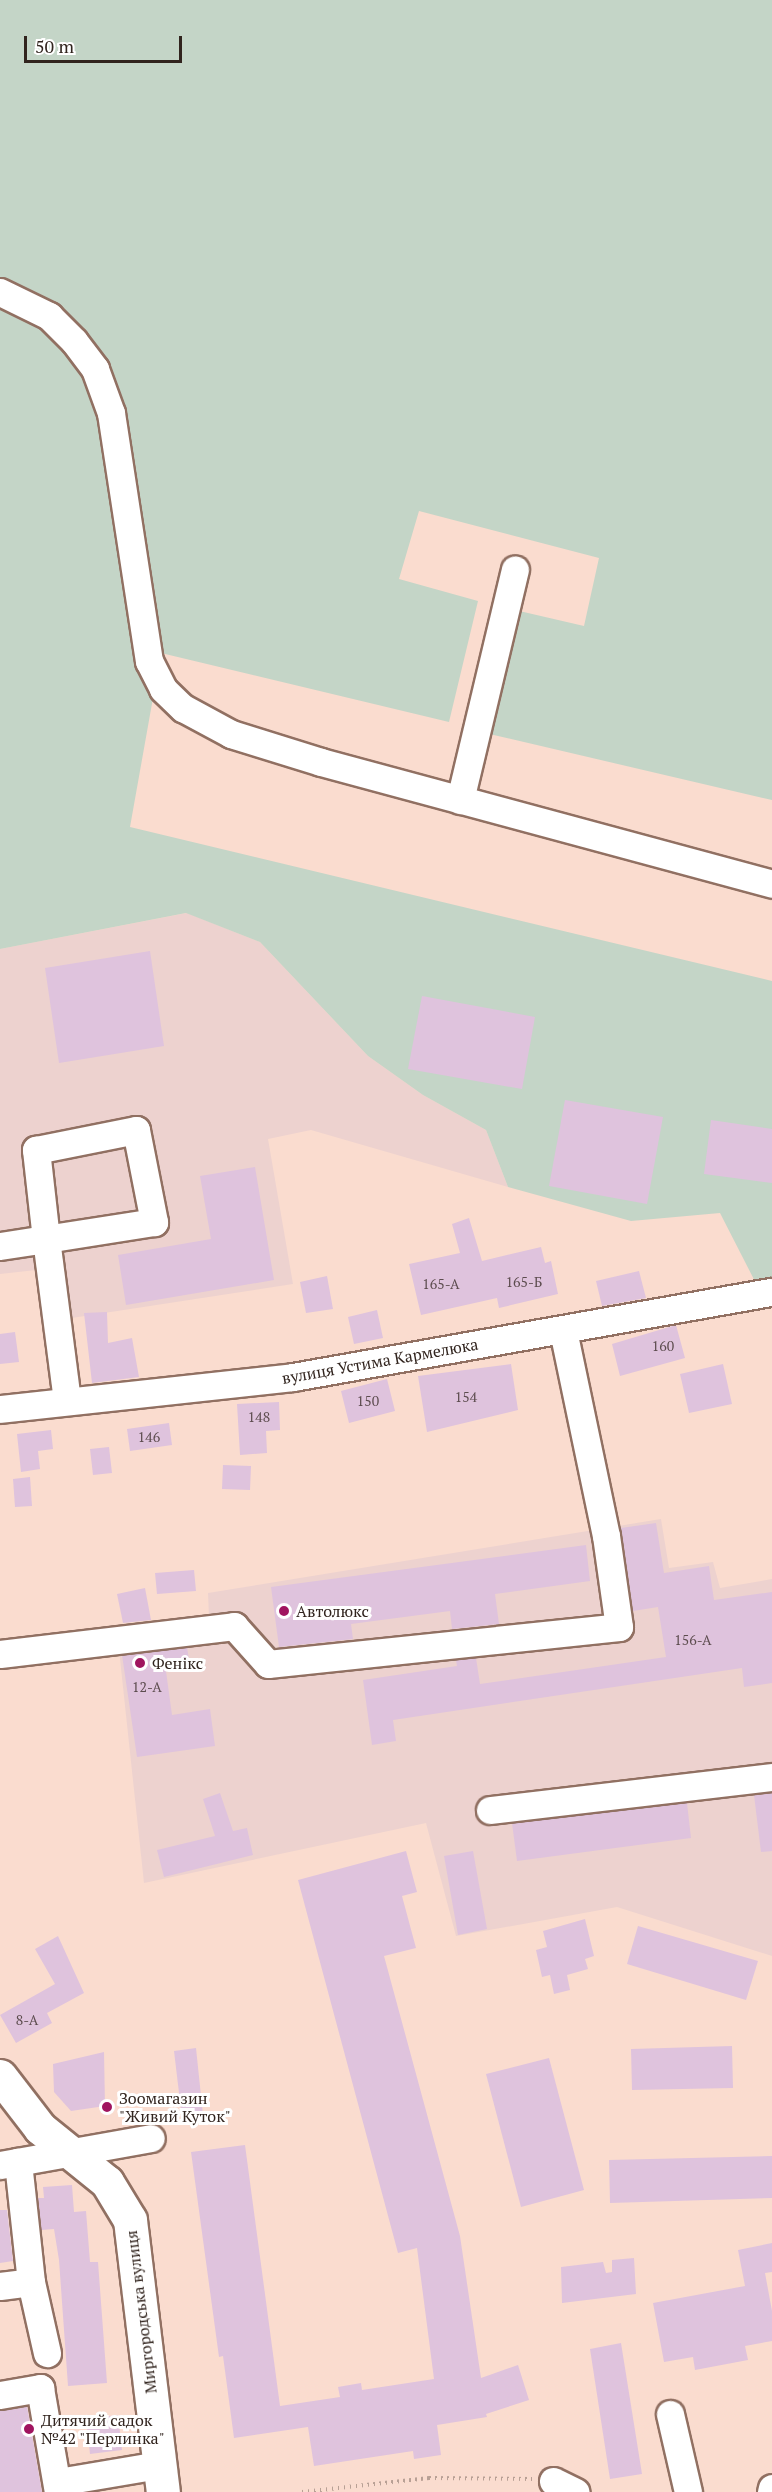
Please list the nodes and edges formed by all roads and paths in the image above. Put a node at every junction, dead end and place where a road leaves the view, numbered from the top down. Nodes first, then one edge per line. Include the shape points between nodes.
1 (0, 292) edge
2 (515, 569) dead end
3 (460, 800) junction
4 (772, 884) edge
5 (46, 1239) junction
6 (0, 1246) edge
7 (765, 1293) edge
8 (563, 1330) junction
9 (67, 1401) junction
10 (0, 1409) edge
11 (0, 1654) edge
12 (772, 1777) edge
13 (490, 1810) dead end
14 (0, 2076) edge
15 (151, 2138) dead end
16 (68, 2154) junction
17 (9, 2164) edge
18 (31, 2282) junction
19 (0, 2286) edge
20 (47, 2353) dead end
21 (0, 2395) edge
22 (670, 2414) dead end
23 (161, 2478) edge
24 (565, 2486) edge
25 (58, 2487) edge
26 (302, 2492) edge
27 (688, 2492) edge

1 - 3 street via 49,316 74,340 95,369 111,413 149,661 163,688 183,708 231,734
2 - 3 street
3 - 4 street
5 - 5 street via 154,1222 136,1130 36,1150
5 - 6 street
5 - 9 street
7 - 8 street, вулиця Устима Кармелюка
8 - 9 street, вулиця Устима Кармелюка via 293,1377
8 - 11 street via 606,1536 620,1627 268,1664 234,1626
9 - 10 street, вулиця Устима Кармелюка
12 - 13 street
14 - 16 main road, Миргородська вулиця via 40,2128
15 - 16 street
16 - 17 street
16 - 23 main road, Миргородська вулиця via 107,2182 130,2220
17 - 18 street
18 - 19 street
18 - 20 street
21 - 25 street via 40,2388
22 - 27 street
23 - 25 street
24 - 26 path via 429,2478

